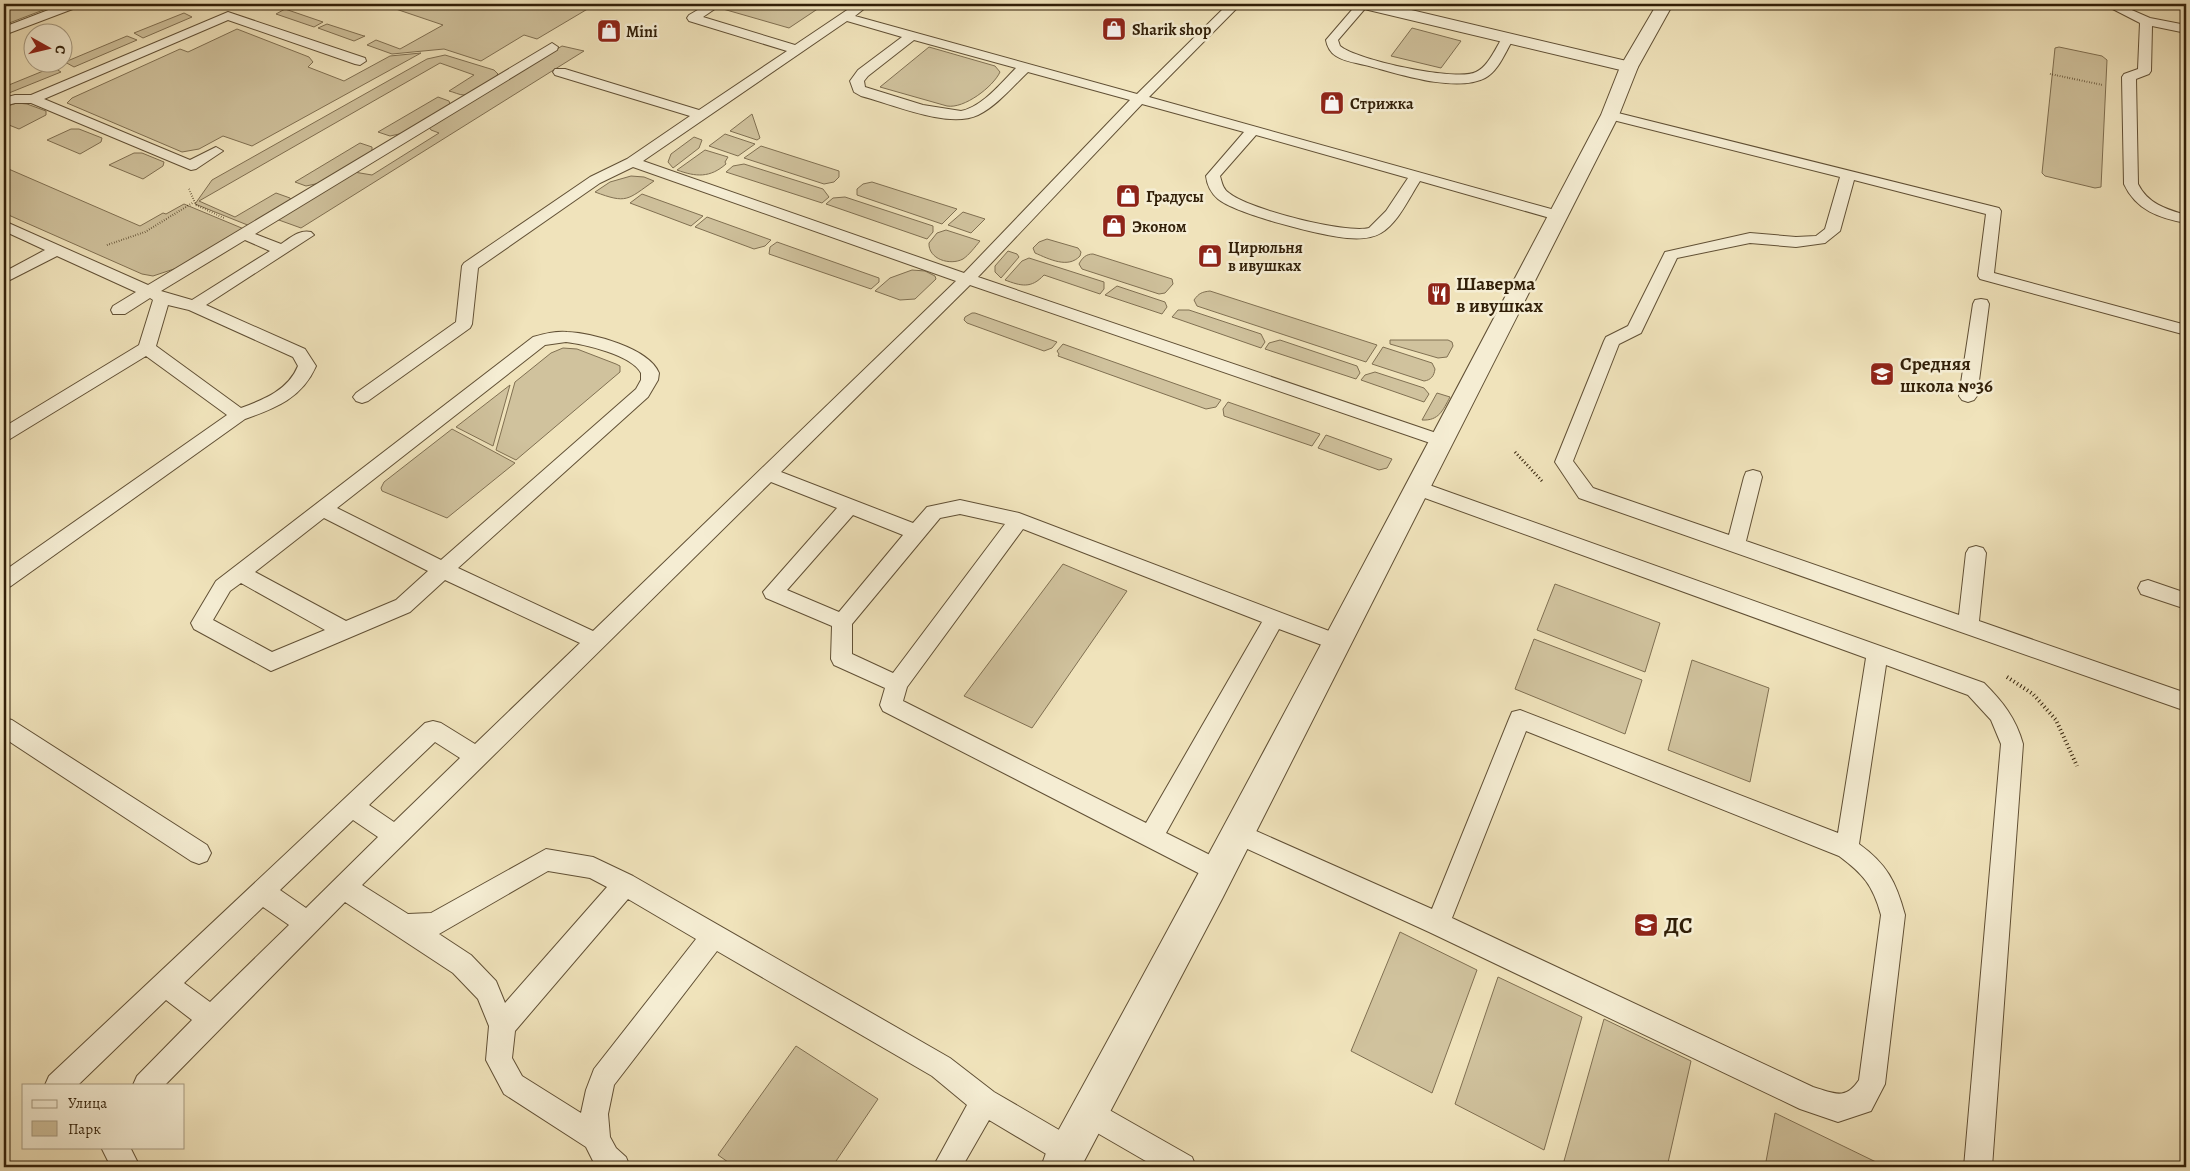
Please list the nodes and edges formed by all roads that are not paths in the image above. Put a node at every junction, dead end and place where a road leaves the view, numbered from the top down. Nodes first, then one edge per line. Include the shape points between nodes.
1 (74, 4) edge
2 (716, 4) edge
3 (864, 4) edge
4 (1235, 4) edge
5 (1364, 4) edge
6 (1665, 4) edge
7 (2109, 4) edge
8 (846, 17) junction
9 (2146, 21) junction
10 (2186, 30) edge
11 (4, 31) edge
12 (912, 35) junction
13 (1508, 38) junction
14 (552, 47) dead end
15 (798, 50) junction
16 (360, 61) dead end
17 (1026, 66) junction
18 (1630, 67) junction
19 (560, 72) dead end
20 (1140, 98) junction
21 (33, 99) junction
22 (4, 102) edge
23 (701, 115) junction
24 (1610, 115) junction
25 (1253, 130) junction
26 (216, 151) dead end
27 (632, 162) junction
28 (1848, 174) junction
29 (1416, 176) junction
30 (1558, 215) junction
31 (2186, 219) edge
32 (4, 224) edge
33 (242, 234) junction
34 (306, 235) dead end
35 (56, 250) junction
36 (282, 250) junction
37 (1986, 276) junction
38 (4, 278) edge
39 (967, 278) junction
40 (155, 295) junction
41 (194, 306) junction
42 (119, 310) dead end
43 (2186, 330) edge
44 (146, 348) junction
45 (1968, 396) dead end
46 (362, 397) dead end
47 (240, 415) junction
48 (4, 435) edge
49 (1442, 441) junction
50 (769, 474) junction
51 (1753, 478) dead end
52 (1418, 488) junction
53 (848, 507) junction
54 (323, 509) junction
55 (1020, 520) junction
56 (916, 532) junction
57 (1736, 544) junction
58 (1976, 553) dead end
59 (444, 570) junction
60 (240, 573) junction
61 (4, 581) edge
62 (2148, 588) dead end
63 (2186, 600) edge
64 (1274, 618) junction
65 (842, 622) junction
66 (1968, 626) junction
67 (345, 631) junction
68 (595, 641) junction
69 (1338, 643) junction
70 (1877, 655) junction
71 (897, 684) junction
72 (2186, 702) edge
73 (4, 727) edge
74 (478, 757) junction
75 (351, 806) junction
76 (1238, 834) junction
77 (396, 836) junction
78 (1151, 837) junction
79 (1847, 848) junction
80 (199, 854) dead end
81 (1218, 871) junction
82 (625, 884) junction
83 (345, 888) junction
84 (261, 891) junction
85 (308, 924) junction
86 (1438, 924) junction
87 (406, 926) junction
88 (714, 936) junction
89 (164, 984) junction
90 (211, 1019) junction
91 (502, 1026) junction
92 (59, 1084) edge
93 (147, 1084) edge
94 (984, 1102) junction
95 (1090, 1113) junction
96 (594, 1137) junction
97 (116, 1148) edge
98 (1064, 1159) edge
99 (126, 1167) edge
100 (616, 1167) edge
101 (946, 1167) edge
102 (1182, 1167) edge
103 (1978, 1167) edge

1 - 11 lane
2 - 15 lane via 693,18
3 - 8 lane
4 - 20 lane
5 - 13 street
5 - 13 lane via 1332,40 1341,53 1369,61 1446,79 1470,80 1486,70
6 - 18 street
7 - 9 lane
8 - 12 lane
8 - 15 lane
9 - 10 lane
9 - 31 lane via 2144,71 2129,77 2131,184 2136,197 2149,206
12 - 17 lane
12 - 17 lane via 864,73 857,81 859,89 939,113 961,115 976,110
13 - 18 street
14 - 33 lane
15 - 23 lane
16 - 21 lane via 228,16
17 - 20 lane
18 - 24 street
19 - 23 lane
20 - 25 lane
20 - 39 lane
21 - 22 lane
21 - 26 lane via 191,166
23 - 27 lane
24 - 28 lane
24 - 30 street
25 - 29 lane
25 - 29 lane via 1213,176 1219,192 1240,205 1337,233 1365,234 1374,230 1382,224
27 - 39 lane
27 - 46 lane via 595,180 470,266 464,324
28 - 37 lane via 1994,211
28 - 57 lane via 1832,231 1820,240 1796,242 1750,238 1671,255 1635,329 1612,341 1564,462 1586,493
29 - 30 lane
30 - 49 street
32 - 35 lane
33 - 36 lane
33 - 40 lane
34 - 36 lane
35 - 38 lane
35 - 40 lane
36 - 41 lane
37 - 43 lane
37 - 45 lane
39 - 49 lane
39 - 50 lane
40 - 41 lane
40 - 42 lane
40 - 44 lane
41 - 47 lane via 299,353 307,366 303,378 292,390 276,401
44 - 47 lane
44 - 48 lane
47 - 61 lane
49 - 52 street
50 - 53 lane
50 - 68 lane
51 - 57 lane
52 - 69 street
52 - 70 lane
53 - 56 lane
53 - 65 lane via 773,592
54 - 59 lane
54 - 59 lane via 539,341 553,336 582,337 631,356 649,367 650,380 642,393
54 - 60 lane
55 - 56 lane via 960,507 934,512
55 - 64 lane
55 - 71 lane
56 - 65 lane
57 - 66 lane
58 - 66 lane
59 - 67 lane via 403,606
59 - 68 lane
60 - 67 lane
60 - 67 lane via 223,586 202,623 271,662
62 - 63 lane
64 - 69 lane
64 - 78 lane
65 - 71 lane via 841,659
66 - 72 lane
68 - 74 lane
69 - 76 street
70 - 79 lane
70 - 103 lane via 1976,689 2008,725 2012,744
71 - 78 lane via 891,705
73 - 80 lane
74 - 75 lane via 433,730
74 - 77 lane
75 - 77 lane
75 - 84 lane
76 - 81 street
76 - 86 lane
77 - 83 lane
78 - 81 lane
79 - 86 lane via 1520,719
79 - 86 lane via 1874,869 1887,890 1892,915 1872,1084 1861,1101 1838,1108 1810,1099
81 - 95 street
82 - 87 lane via 593,868 546,860 434,924
82 - 88 lane
82 - 91 lane
83 - 85 lane
83 - 87 lane via 382,914
84 - 85 lane
84 - 89 lane
85 - 90 lane
87 - 91 lane via 462,964 487,990
88 - 94 lane via 941,1067
88 - 96 lane via 603,1078 594,1104
89 - 90 lane
89 - 92 lane
90 - 93 lane
91 - 96 lane via 500,1060 512,1085
94 - 98 lane
94 - 101 lane
95 - 98 street
95 - 102 lane
96 - 100 lane
97 - 99 lane

